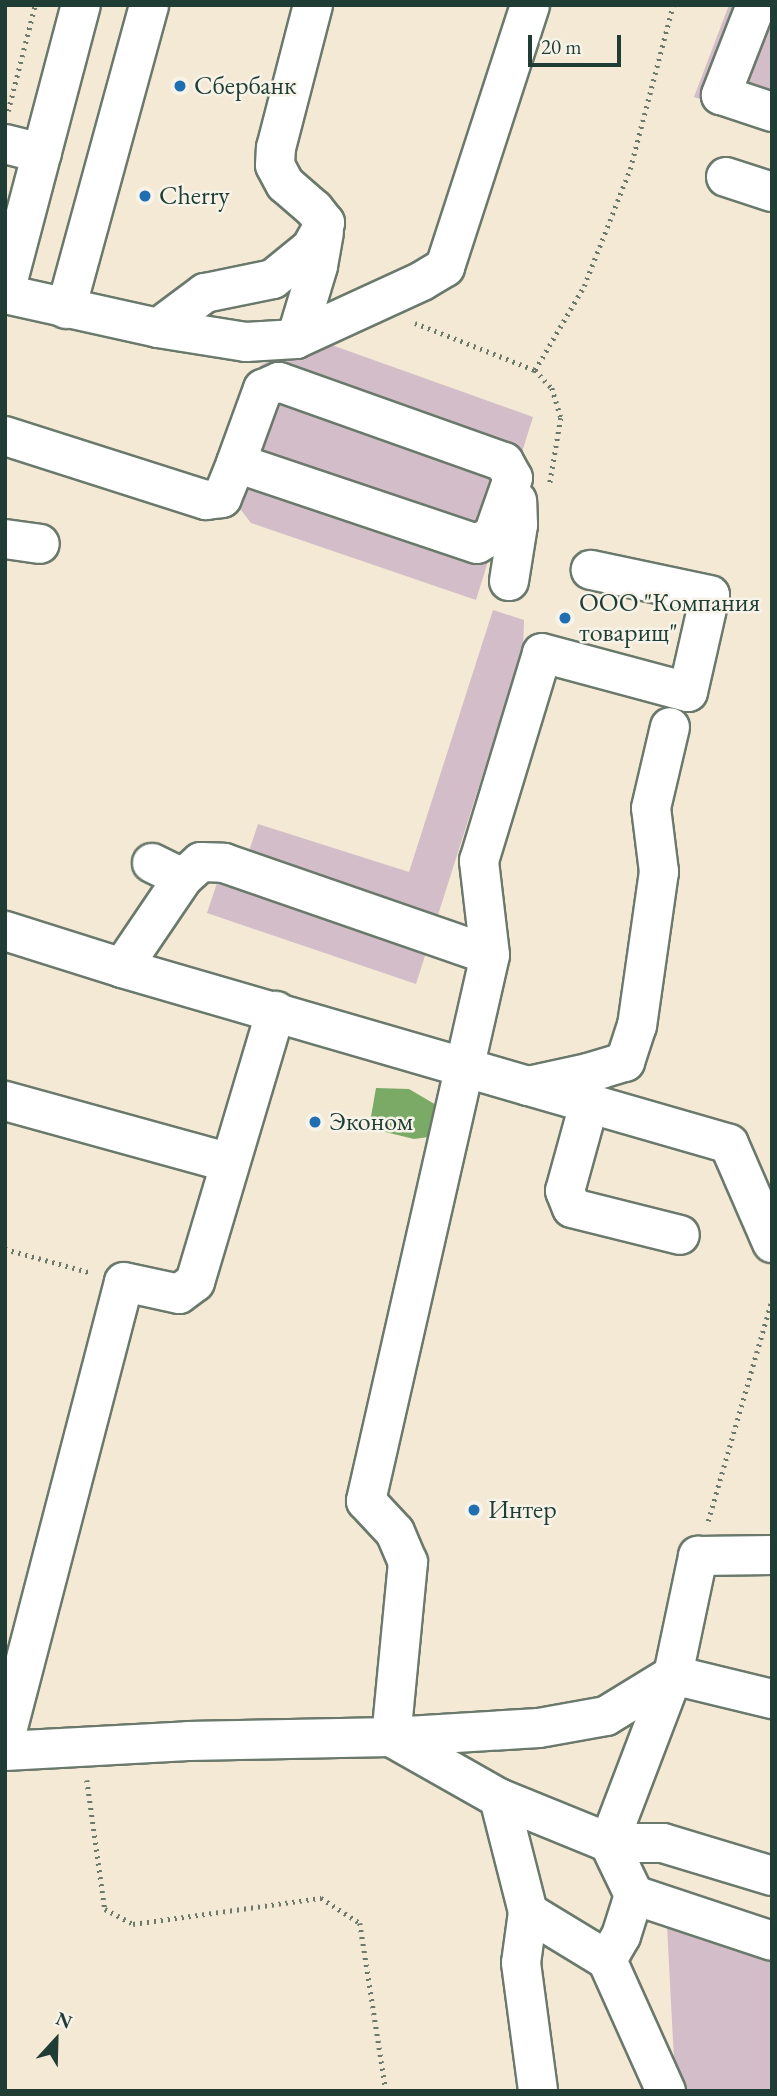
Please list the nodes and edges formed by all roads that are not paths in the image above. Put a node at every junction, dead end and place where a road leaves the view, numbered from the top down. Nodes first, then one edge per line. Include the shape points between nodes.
1 (81, 5) edge
2 (149, 5) edge
3 (313, 5) edge
4 (530, 5) edge
5 (757, 5) edge
6 (772, 112) edge
7 (5, 144) edge
8 (42, 153) junction
9 (726, 177) dead end
10 (772, 192) edge
11 (325, 223) junction
12 (5, 293) edge
13 (66, 309) junction
14 (158, 328) junction
15 (296, 340) junction
16 (5, 436) edge
17 (236, 463) junction
18 (513, 478) junction
19 (591, 570) dead end
20 (509, 581) dead end
21 (670, 727) dead end
22 (5, 931) edge
23 (490, 955) junction
24 (122, 968) junction
25 (276, 1010) junction
26 (465, 1068) junction
27 (528, 1086) junction
28 (5, 1101) edge
29 (589, 1104) junction
30 (230, 1163) junction
31 (769, 1221) edge
32 (680, 1235) dead end
33 (772, 1555) edge
34 (17, 1646) edge
35 (673, 1675) junction
36 (772, 1699) edge
37 (391, 1737) junction
38 (5, 1739) edge
39 (5, 1751) edge
40 (499, 1798) junction
41 (609, 1843) junction
42 (772, 1876) edge
43 (634, 1895) junction
44 (528, 1912) junction
45 (772, 1941) edge
46 (607, 1961) junction
47 (538, 2091) edge
48 (666, 2091) edge

1 - 8 street
2 - 13 street
3 - 11 street via 275,165 285,184
4 - 15 street via 445,267
5 - 6 street via 721,95
7 - 8 street
8 - 12 street
9 - 10 street
11 - 14 street via 311,248 273,279 205,293
11 - 15 street via 318,266
12 - 13 street
13 - 14 street
14 - 15 street via 246,342
16 - 17 street via 206,500 222,498
17 - 18 street via 477,544 494,535
17 - 18 street via 263,388 279,382 504,462
18 - 20 street via 518,525
19 - 23 street via 710,595 688,692 542,653 479,861
21 - 27 street via 651,808 659,872 647,971 625,1062
22 - 24 street
23 - 24 street via 224,863 186,864
23 - 26 street
24 - 25 street
25 - 26 street
25 - 30 street
26 - 27 street
26 - 37 street via 366,1501 395,1532 408,1562
27 - 29 street
28 - 30 street
29 - 31 street via 729,1144
29 - 32 street via 565,1191 572,1208
30 - 34 street via 195,1282 189,1289 179,1294 124,1282
33 - 35 street via 698,1556
34 - 38 street
35 - 36 street
35 - 37 street via 606,1716 539,1728
35 - 41 street
37 - 39 street
37 - 40 street
40 - 41 street
40 - 44 street
41 - 42 street via 663,1843
41 - 43 street
43 - 45 street
43 - 46 street
44 - 46 street
44 - 47 street via 521,1963
46 - 48 street

